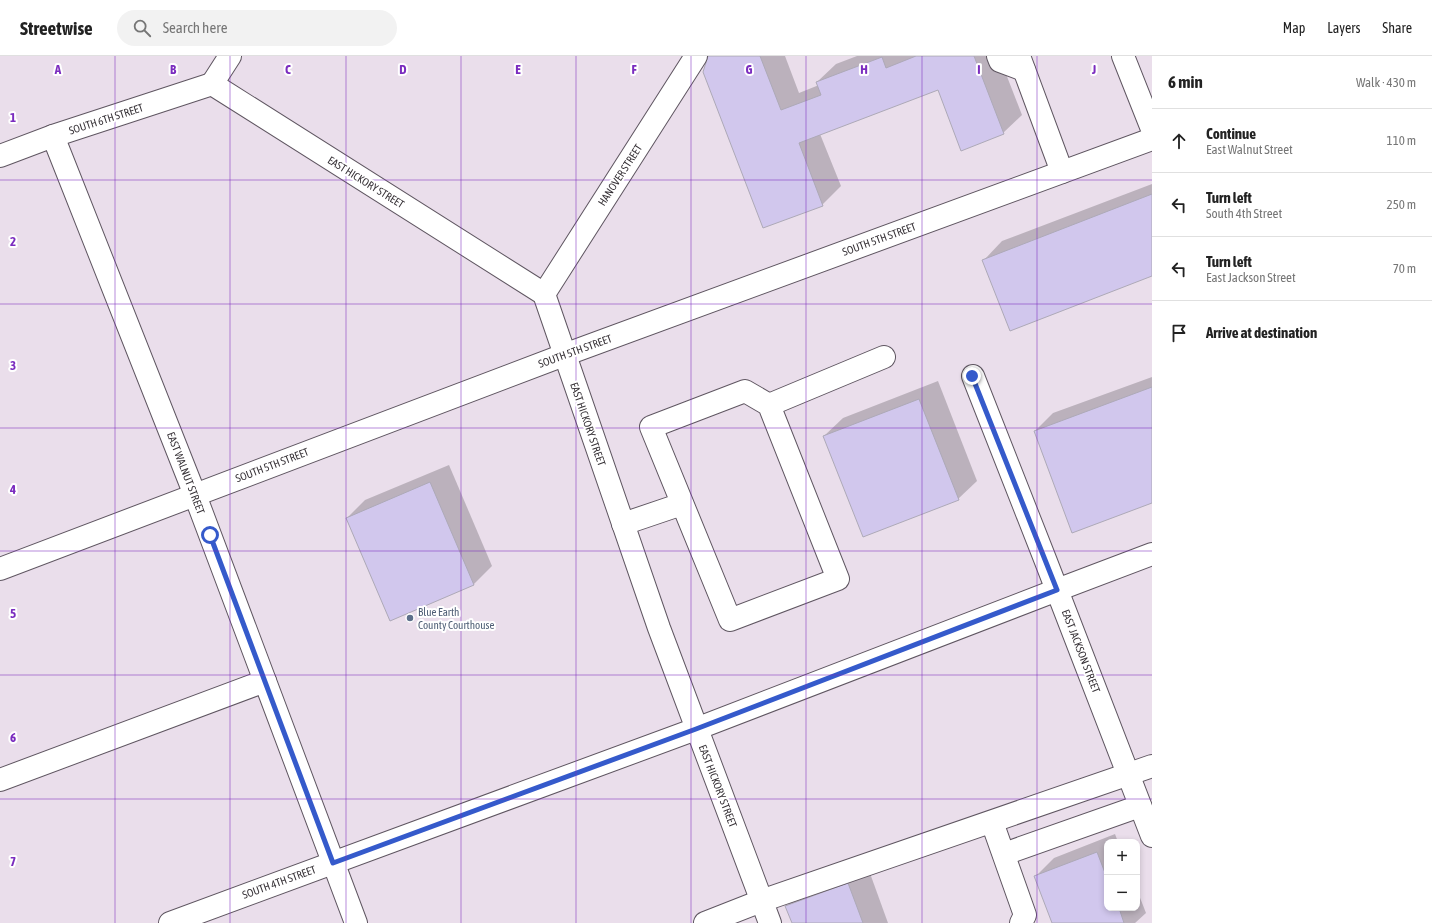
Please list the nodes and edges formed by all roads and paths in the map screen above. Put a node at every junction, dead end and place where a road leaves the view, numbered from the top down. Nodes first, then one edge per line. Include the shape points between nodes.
1 (230, 56) edge
2 (696, 56) edge
3 (998, 56) edge
4 (1123, 56) edge
5 (1022, 63) edge
6 (212, 84) junction
7 (1144, 88) edge
8 (1152, 129) edge
9 (53, 136) junction
10 (1152, 139) edge
11 (0, 156) edge
12 (1062, 172) junction
13 (544, 294) junction
14 (564, 355) junction
15 (884, 358) dead end
16 (972, 376) dead end
17 (769, 405) junction
18 (195, 494) junction
19 (682, 504) junction
20 (623, 524) junction
21 (1152, 554) edge
22 (0, 569) edge
23 (1057, 590) junction
24 (265, 681) junction
25 (696, 729) junction
26 (1152, 766) edge
27 (1128, 774) junction
28 (0, 780) edge
29 (1140, 806) junction
30 (992, 822) junction
31 (1152, 836) edge
32 (1004, 854) junction
33 (333, 863) junction
34 (762, 902) junction
35 (1029, 920) edge
36 (170, 923) edge
37 (356, 923) edge
38 (705, 923) edge
39 (770, 923) edge

1 - 6 street
2 - 13 street, HANOVER STREET
3 - 5 street via 1000,61
4 - 7 street
5 - 12 street
6 - 9 street, SOUTH 6TH STREET
6 - 13 street, EAST HICKORY STREET
7 - 8 street
9 - 11 street, SOUTH 6TH STREET
9 - 18 street, EAST WALNUT STREET
10 - 12 street, SOUTH 5TH STREET
12 - 14 street, SOUTH 5TH STREET
13 - 14 street, EAST HICKORY STREET
14 - 18 street, SOUTH 5TH STREET
14 - 20 street, EAST HICKORY STREET
15 - 17 street
16 - 23 street, EAST JACKSON STREET
17 - 19 street via 745,391 651,427
17 - 19 street via 838,579 730,620
18 - 22 street, SOUTH 5TH STREET
18 - 24 street, EAST WALNUT STREET
19 - 20 street
20 - 25 street, EAST HICKORY STREET
21 - 23 street, SOUTH 4TH STREET
23 - 25 street, SOUTH 4TH STREET
23 - 27 street, EAST JACKSON STREET
24 - 28 street
24 - 33 street, EAST WALNUT STREET
25 - 33 street, SOUTH 4TH STREET
25 - 34 street, EAST HICKORY STREET
26 - 27 street
27 - 29 street, EAST JACKSON STREET
27 - 30 street
29 - 31 street, EAST JACKSON STREET
29 - 32 street
30 - 32 street
30 - 34 street
32 - 35 street
33 - 36 street, SOUTH 4TH STREET
33 - 37 street, EAST WALNUT STREET
34 - 38 street
34 - 39 street, EAST HICKORY STREET

